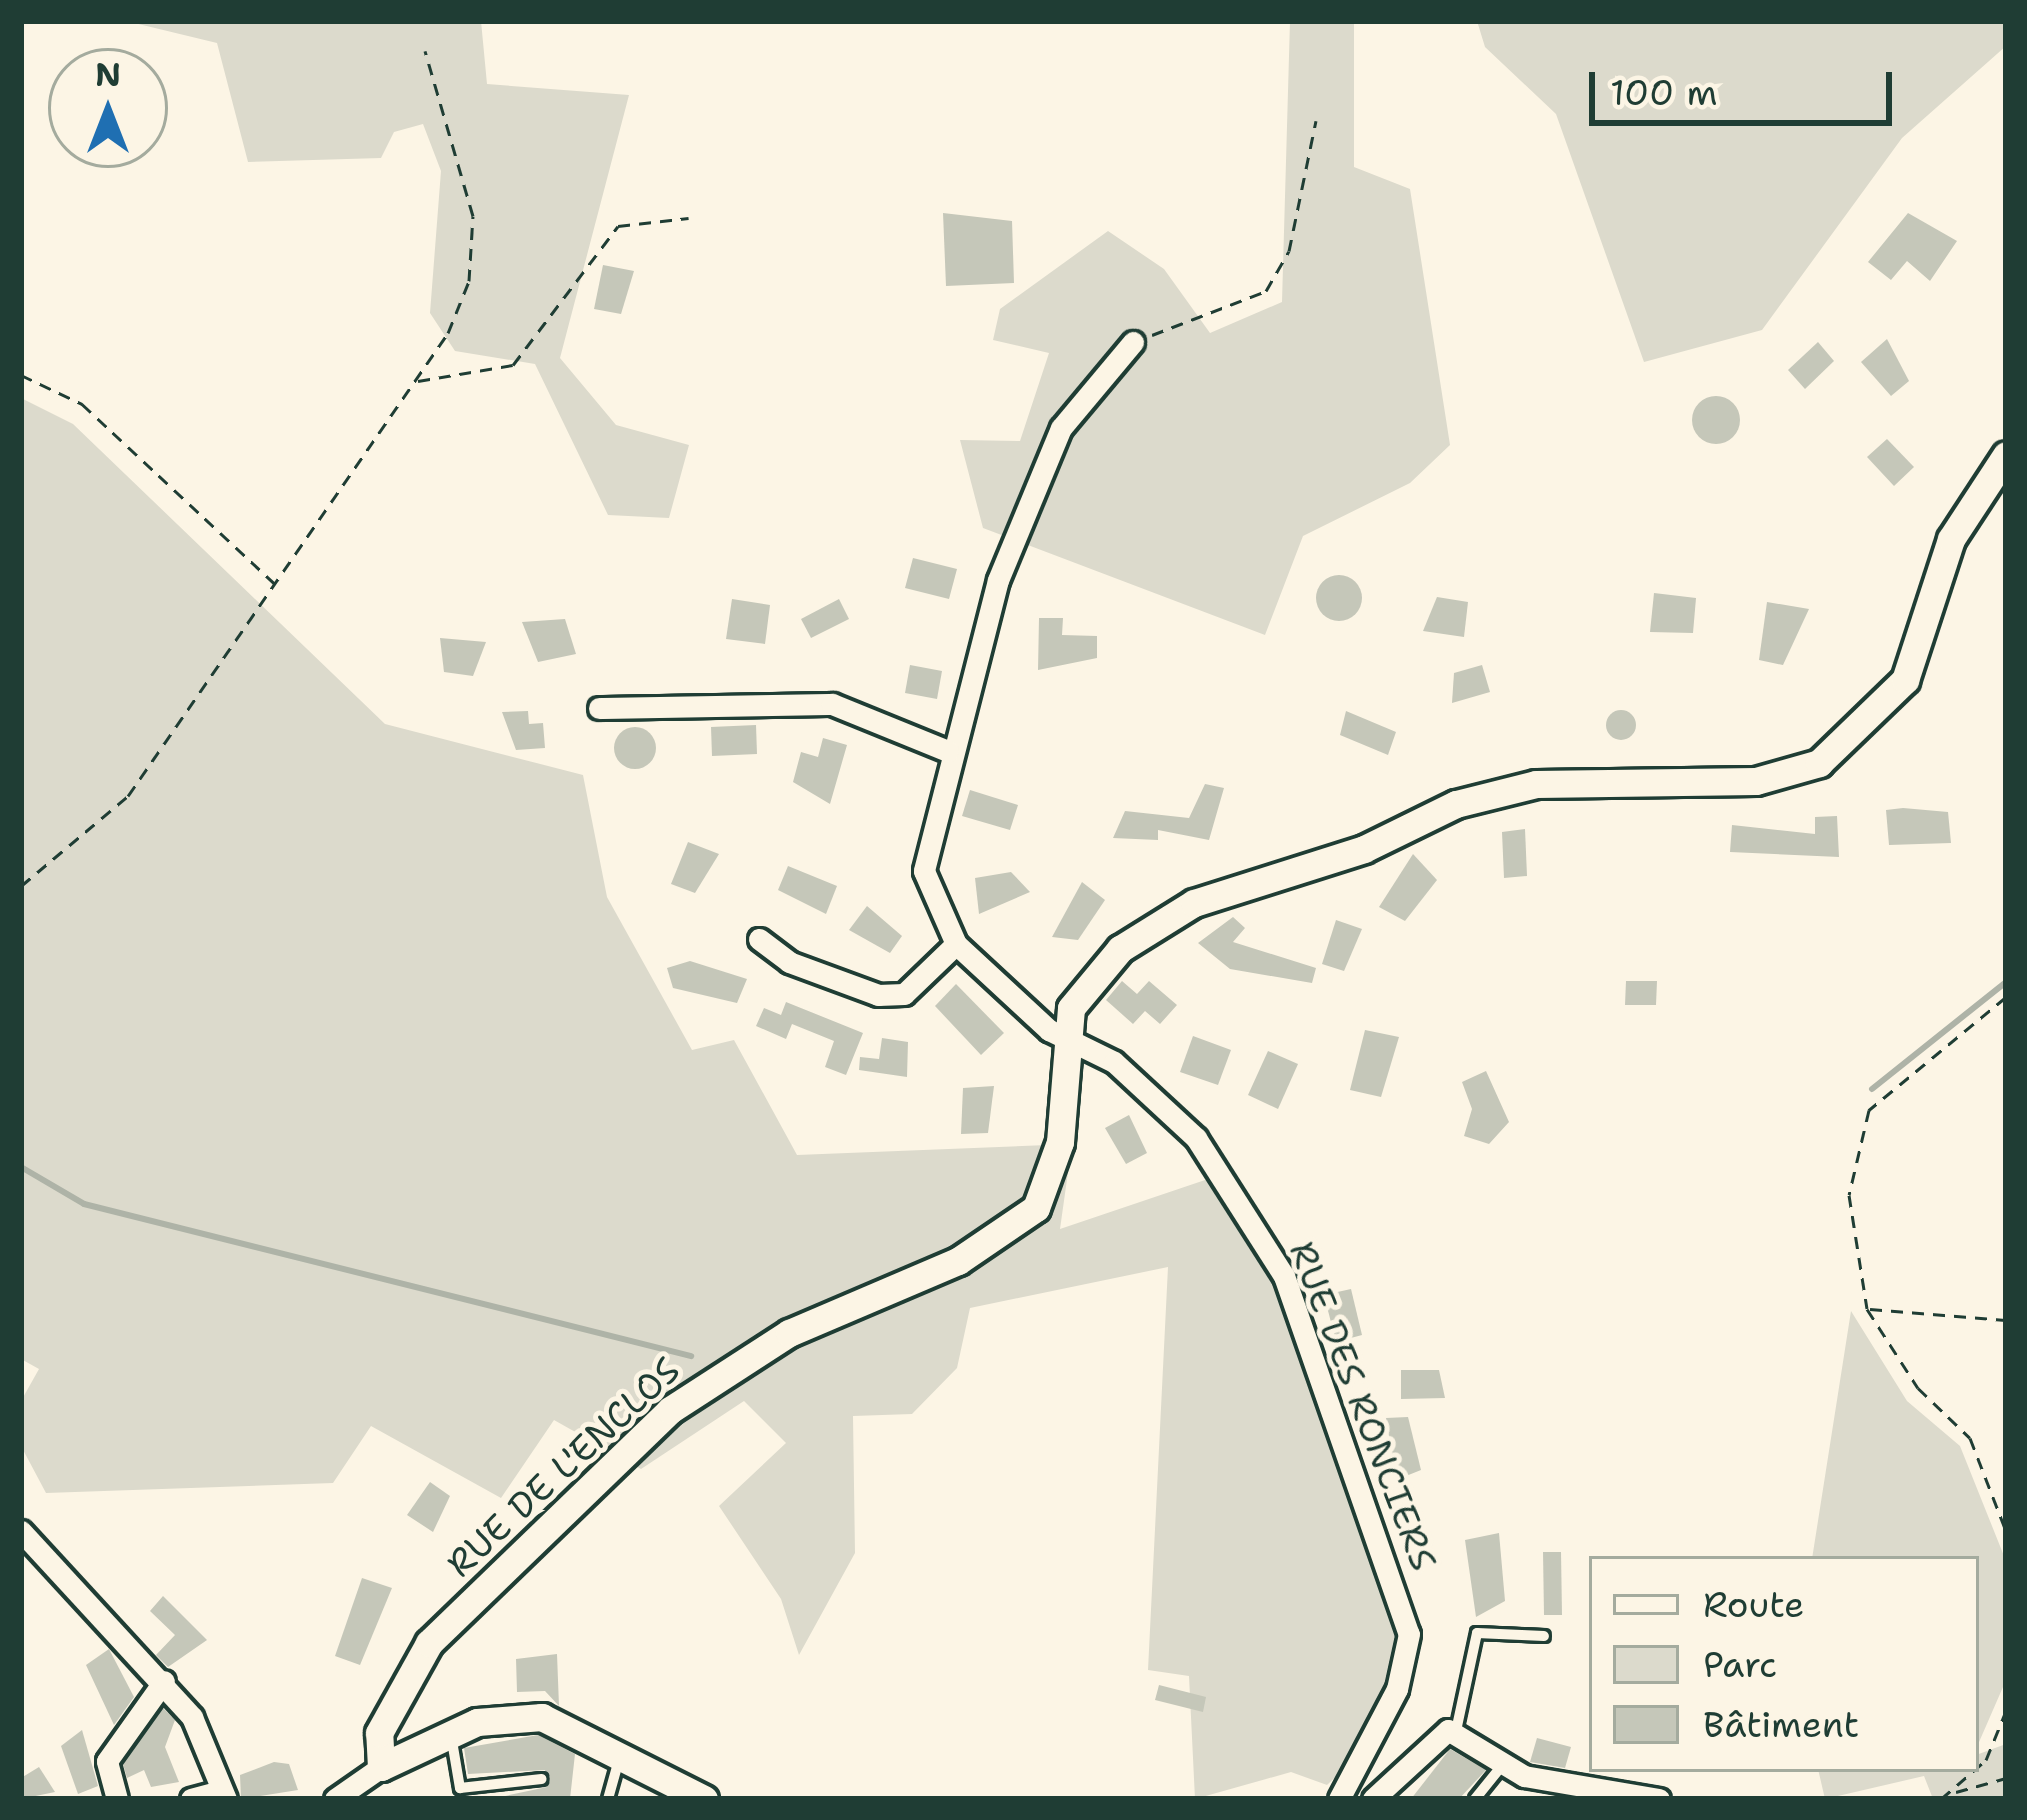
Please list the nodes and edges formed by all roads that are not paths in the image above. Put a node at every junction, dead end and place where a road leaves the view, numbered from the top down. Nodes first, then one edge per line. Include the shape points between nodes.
1 (1133, 342) road end
2 (2006, 455) edge
3 (599, 708) dead end
4 (948, 751) junction
5 (759, 938) dead end
6 (956, 944) junction
7 (1063, 1035) junction
8 (21, 1532) edge
9 (1544, 1636) dead end
10 (164, 1681) junction
11 (451, 1731) junction
12 (1456, 1731) junction
13 (621, 1753) junction
14 (381, 1768) junction
15 (1500, 1768) junction
16 (542, 1779) dead end
17 (223, 1795) edge
18 (117, 1799) edge
19 (191, 1799) edge
20 (335, 1799) edge
21 (608, 1799) edge
22 (704, 1799) edge
23 (1339, 1799) edge
24 (1373, 1799) edge
25 (1475, 1799) edge
26 (1659, 1799) edge

1 - 4 street via 1061,428 998,580
2 - 7 street via 1951,538 1905,680 1819,763 1756,781 1536,784 1456,804 1152,925 1091,976
3 - 4 street via 832,704
4 - 6 street via 925,871
5 - 6 street via 789,962 878,995 904,994
6 - 7 street, RUE DES RONCIERS
7 - 14 street, RUE DE L'ENCLOS via 1060,1142 1036,1208 958,1262 789,1334 670,1410 429,1643 388,1708
7 - 23 street, RUE DES RONCIERS via 1164,1106 1252,1216 1396,1579 1408,1658
8 - 10 street
9 - 12 lane via 1477,1633
10 - 17 street via 192,1717
10 - 18 street via 107,1761
11 - 13 street via 542,1717
11 - 14 street
11 - 16 lane via 460,1788
12 - 15 street
12 - 24 street
13 - 21 lane
13 - 22 street
14 - 20 street
15 - 25 lane
15 - 26 street
17 - 19 street

